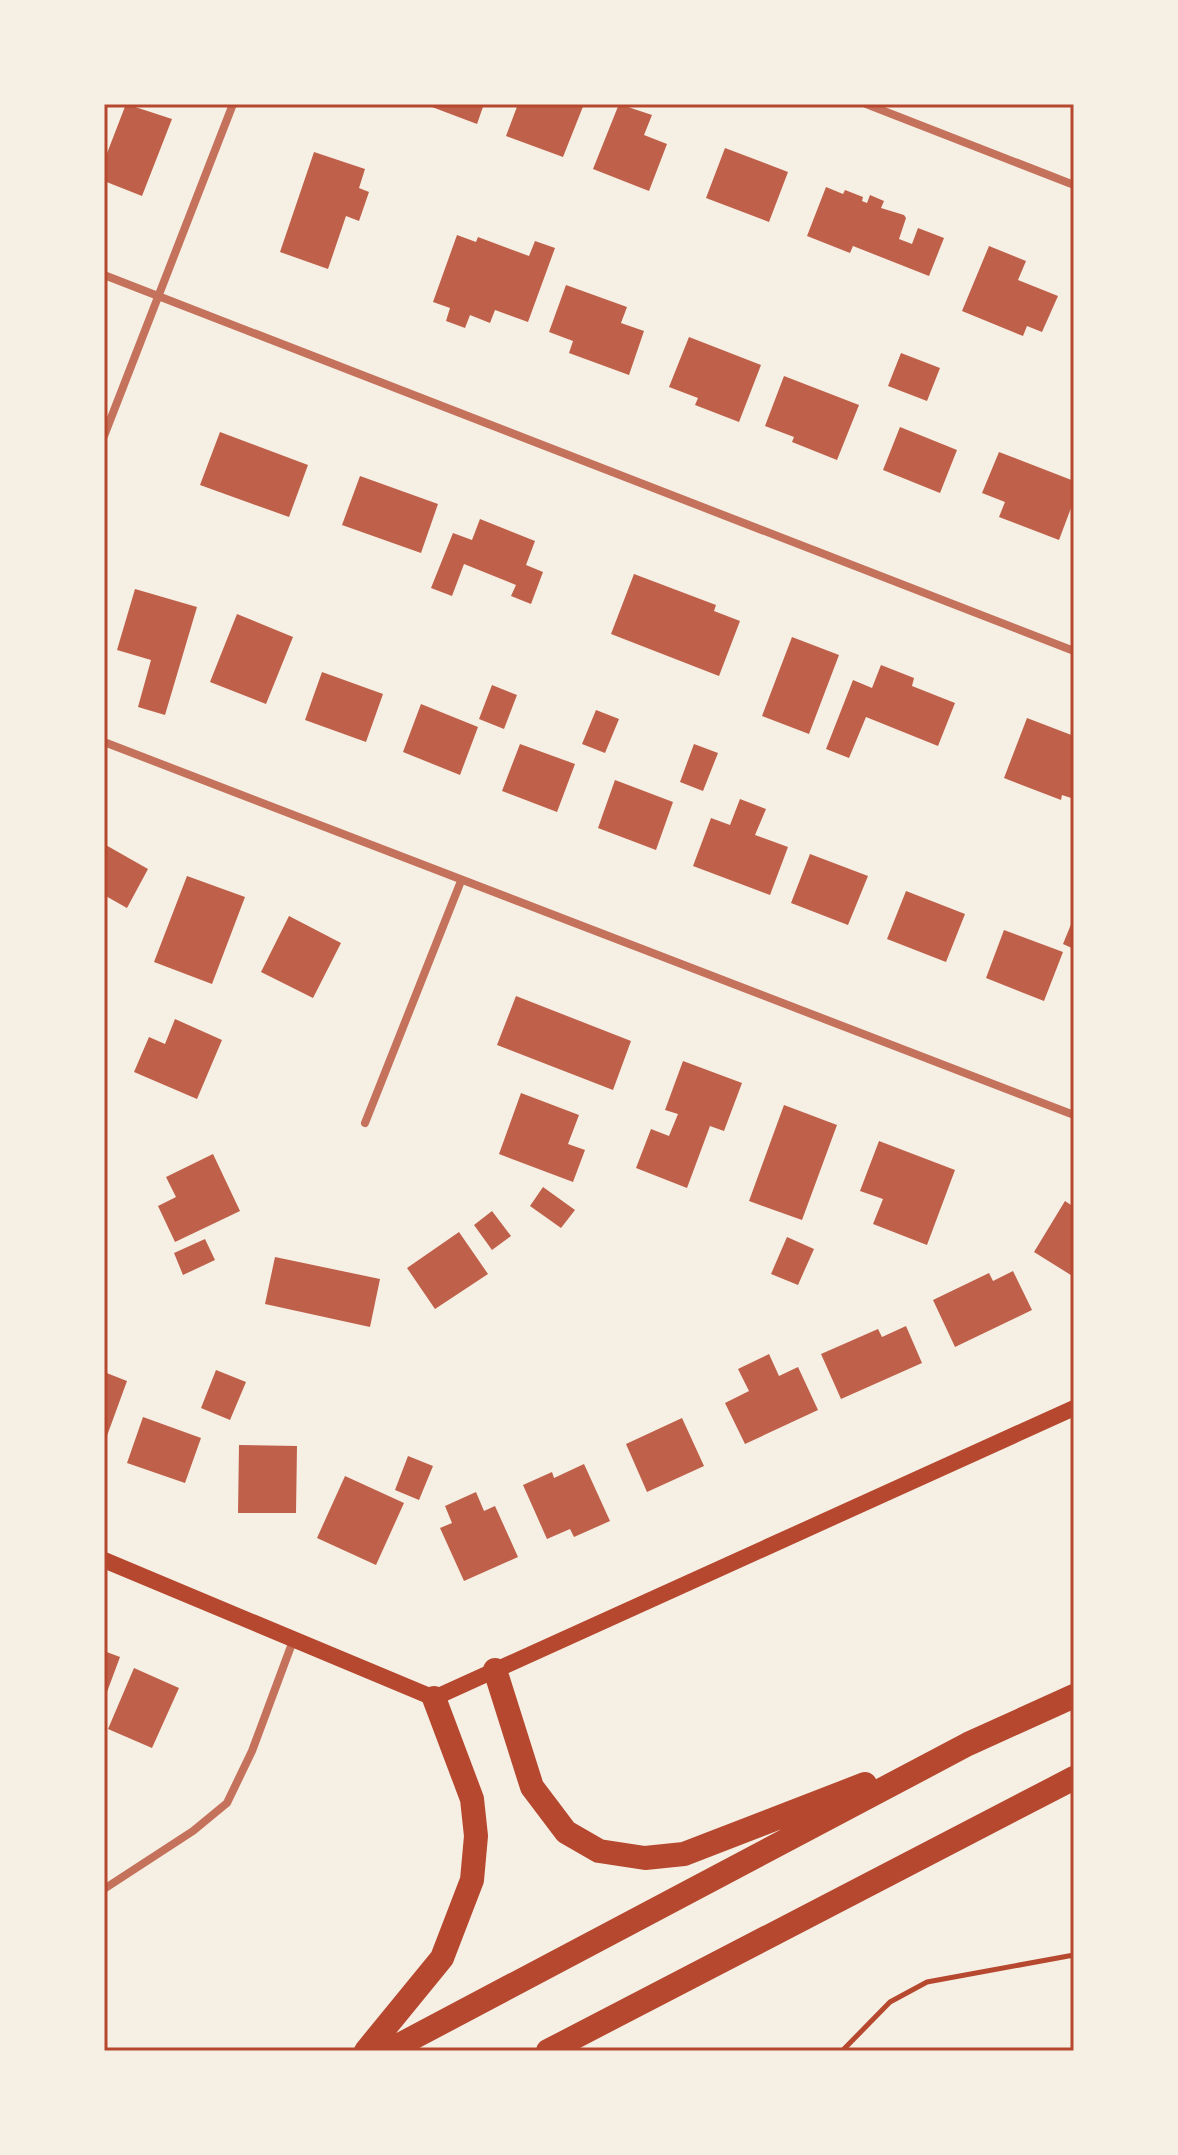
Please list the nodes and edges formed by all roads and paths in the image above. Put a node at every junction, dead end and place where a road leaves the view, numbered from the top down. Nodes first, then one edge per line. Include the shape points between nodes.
1 (233, 104) edge
2 (866, 104) edge
3 (1074, 185) edge
4 (104, 275) edge
5 (158, 296) junction
6 (104, 436) edge
7 (1074, 651) edge
8 (104, 742) edge
9 (461, 881) junction
10 (1074, 1115) edge
11 (365, 1123) dead end
12 (1074, 1408) edge
13 (104, 1560) edge
14 (294, 1637) junction
15 (495, 1670) junction
16 (1074, 1696) edge
17 (434, 1698) junction
18 (968, 1744) junction
19 (1074, 1778) edge
20 (104, 1889) edge
21 (1074, 1955) edge
22 (366, 2051) edge
23 (388, 2051) edge
24 (548, 2051) edge
25 (842, 2051) edge

1 - 5 street
2 - 3 street
4 - 5 street
5 - 6 street
5 - 7 street
8 - 9 street
9 - 10 street
9 - 11 street
12 - 15 main road
13 - 14 main road
14 - 17 main road
14 - 20 street via 227,1803
15 - 17 main road
15 - 18 highway via 532,1787 566,1832 599,1851 645,1858 684,1854
16 - 18 highway
17 - 22 highway via 472,1799 472,1880 442,1958
18 - 23 highway
19 - 24 highway
21 - 25 path via 927,1982 890,2002

